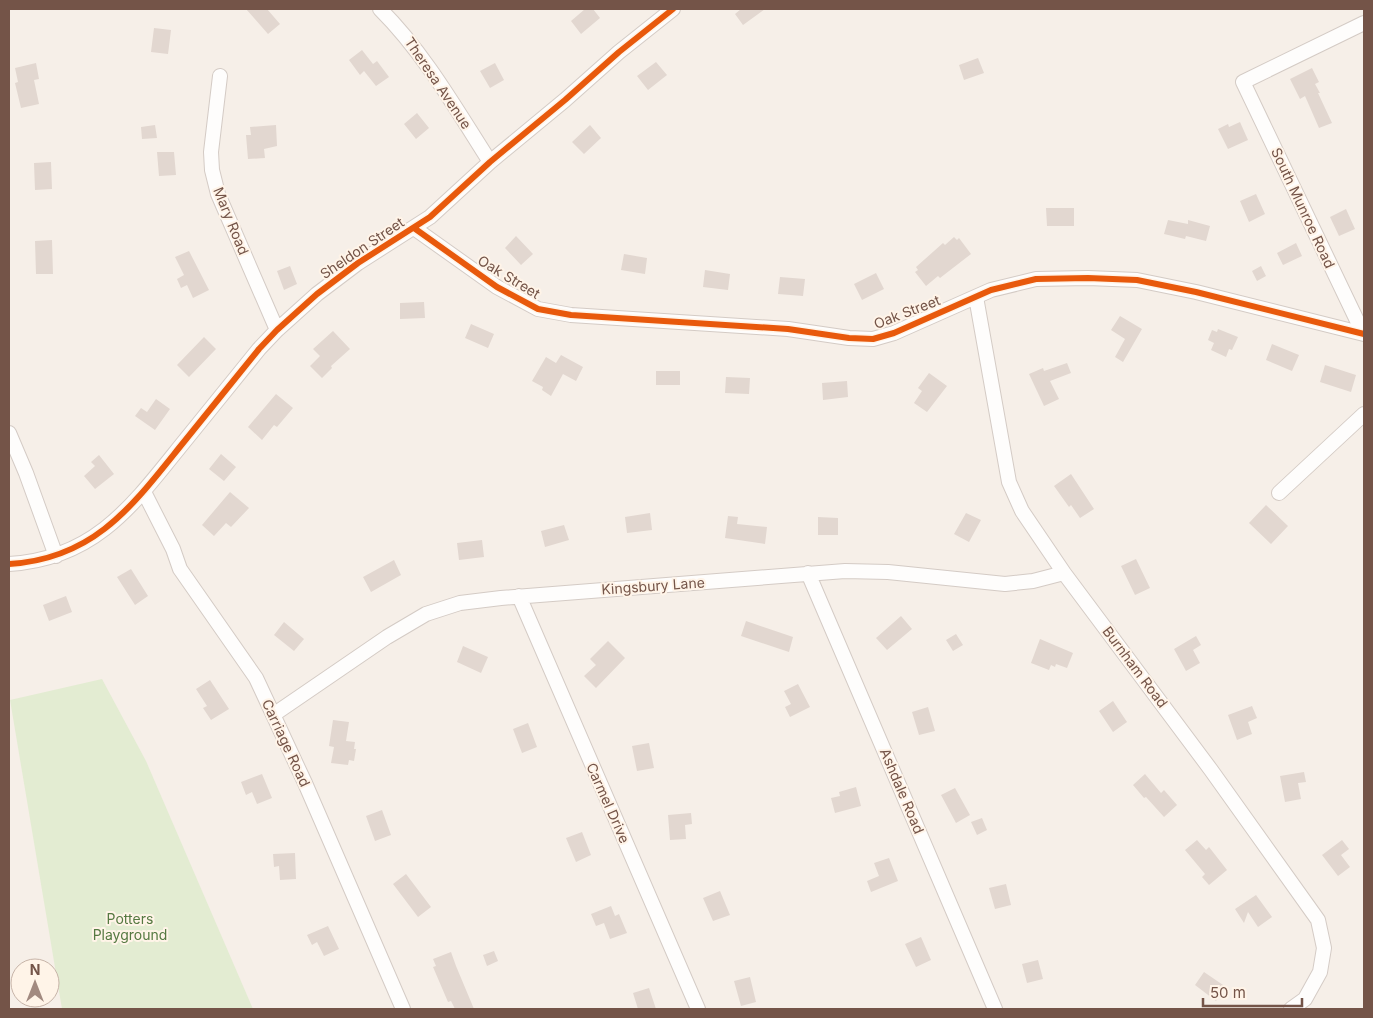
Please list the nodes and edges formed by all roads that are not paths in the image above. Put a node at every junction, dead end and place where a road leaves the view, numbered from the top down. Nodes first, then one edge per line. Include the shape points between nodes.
1 (380, 9) edge
2 (673, 9) edge
3 (1364, 23) edge
4 (220, 76) dead end
5 (490, 162) junction
6 (414, 228) junction
7 (976, 297) junction
8 (277, 330) junction
9 (1364, 334) edge
10 (1364, 414) edge
11 (9, 433) edge
12 (144, 492) junction
13 (1279, 494) dead end
14 (56, 556) junction
15 (9, 564) edge
16 (808, 573) junction
17 (1064, 573) junction
18 (518, 596) junction
19 (273, 715) junction
20 (403, 1009) edge
21 (698, 1009) edge
22 (995, 1009) edge
23 (1291, 1009) edge

1 - 5 street, Theresa Avenue via 426,62
2 - 5 street, Sheldon Street
3 - 9 street, South Munroe Road via 1243,82
4 - 8 street, Mary Road via 211,152 212,170 218,194
5 - 6 street, Sheldon Street
6 - 7 street, Oak Street via 498,287 538,309 571,316 788,329 849,338 873,338 894,333
6 - 8 street, Sheldon Street via 358,263
7 - 9 street, Oak Street via 1036,279 1137,280
7 - 17 street, Burnham Road via 1009,482 1022,511
8 - 12 street, Sheldon Street
10 - 13 street
11 - 14 street
12 - 14 street, Sheldon Street via 108,528
12 - 19 street, Carriage Road via 180,569 256,678
14 - 15 street, Sheldon Street
16 - 17 street, Kingsbury Lane via 845,570 888,572 1004,584
16 - 18 street, Kingsbury Lane
16 - 22 street, Ashdale Road
17 - 23 street, Burnham Road via 1318,920 1324,948 1320,972 1305,999
18 - 19 street, Kingsbury Lane via 460,603 426,614
18 - 21 street, Carmel Drive
19 - 20 street, Carriage Road

